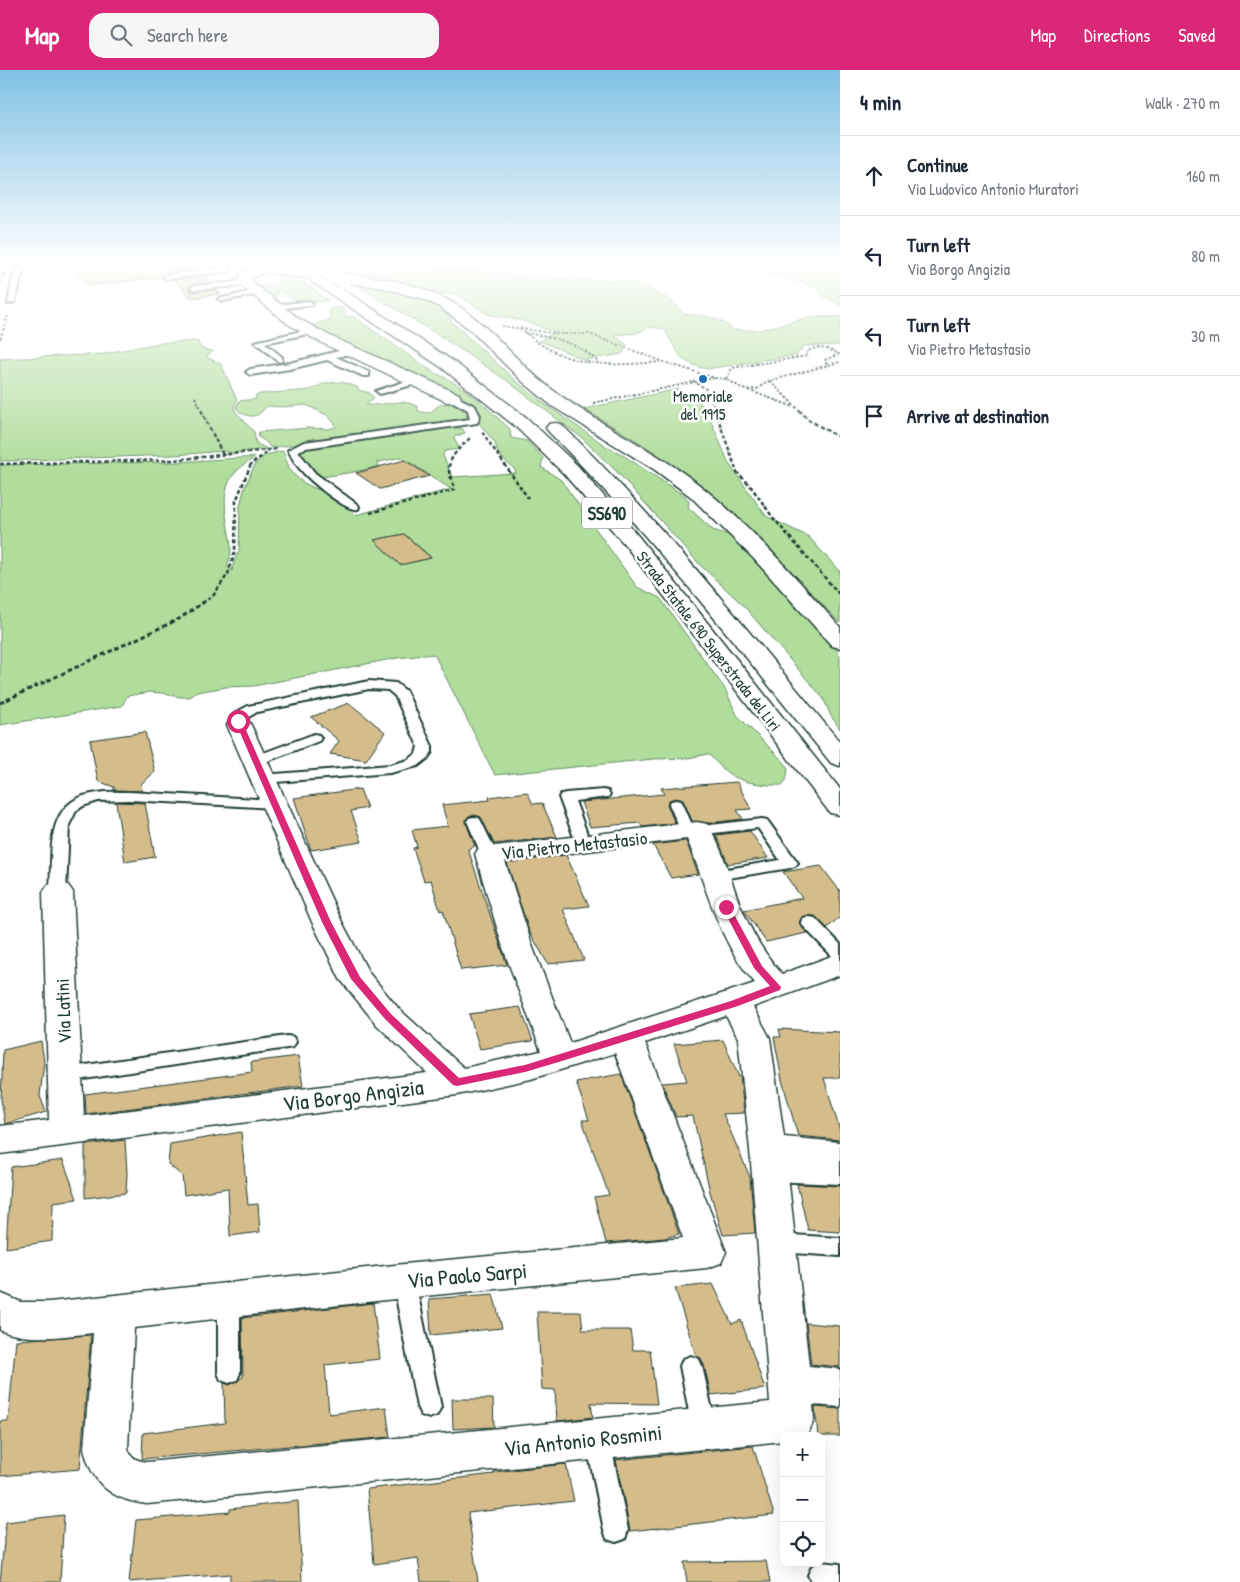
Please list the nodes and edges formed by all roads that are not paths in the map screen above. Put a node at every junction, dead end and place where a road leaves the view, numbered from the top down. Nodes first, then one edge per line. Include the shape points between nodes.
1 (307, 332) edge
2 (311, 332) edge
3 (401, 332) edge
4 (419, 332) edge
5 (478, 332) edge
6 (351, 352) junction
7 (328, 357) junction
8 (279, 359) dead end
9 (250, 372) dead end
10 (366, 374) dead end
11 (416, 381) junction
12 (380, 391) dead end
13 (453, 398) joint
14 (354, 507) road end
15 (840, 641) edge
16 (238, 725) joint
17 (314, 738) dead end
18 (840, 758) edge
19 (264, 781) junction
20 (603, 794) dead end
21 (676, 804) dead end
22 (840, 808) edge
23 (474, 821) dead end
24 (692, 831) junction
25 (583, 844) junction
26 (489, 854) junction
27 (716, 875) junction
28 (58, 892) joint
29 (809, 922) dead end
30 (840, 954) edge
31 (840, 963) edge
32 (776, 987) junction
33 (734, 1004) junction
34 (626, 1037) junction
35 (287, 1042) dead end
36 (562, 1057) junction
37 (65, 1076) junction
38 (457, 1082) junction
39 (67, 1130) junction
40 (1, 1145) edge
41 (840, 1156) edge
42 (769, 1161) junction
43 (840, 1176) edge
44 (777, 1243) junction
45 (840, 1247) edge
46 (404, 1281) junction
47 (229, 1300) junction
48 (0, 1310) edge
49 (115, 1312) junction
50 (691, 1366) dead end
51 (229, 1373) dead end
52 (840, 1388) edge
53 (429, 1407) dead end
54 (793, 1413) edge
55 (704, 1428) junction
56 (597, 1439) junction
57 (616, 1530) dead end

1 - 8 lane via 259,342
2 - 6 main road
3 - 22 main road, Strada Statale 690 Superstrada del Liri / SS690 via 486,393 571,470 632,541
4 - 18 main road, Strada Statale 690 Superstrada del Liri / SS690, bridge via 502,386 553,426 604,476 650,527
5 - 15 main road via 548,396 679,478 715,508 800,594
6 - 7 lane
6 - 11 main road
7 - 9 lane
7 - 10 lane
11 - 12 lane
11 - 13 main road
13 - 14 lane via 472,408 477,425 304,445 293,450 297,460 314,477
16 - 19 main road
16 - 19 lane via 240,716 254,709 362,686 386,684 401,694 425,746 421,758 390,769
17 - 19 lane
19 - 28 lane via 97,797 78,803 70,809 62,825
19 - 38 main road via 356,979 388,1017
20 - 25 lane via 566,797
21 - 24 lane
23 - 26 lane
24 - 25 main road, Via Pietro Metastasio
24 - 27 main road
24 - 27 lane via 762,823 790,863
25 - 26 main road, Via Pietro Metastasio
26 - 36 main road, Via Pietro Metastasio via 518,948 553,1044
27 - 32 main road via 726,907 741,938 759,968
28 - 37 main road, Via Latini
29 - 30 lane
31 - 32 main road, Via Borgo Angizia
32 - 33 main road, Via Borgo Angizia
33 - 34 main road, Via Borgo Angizia
33 - 42 main road via 754,1038
34 - 36 main road, Via Borgo Angizia
34 - 46 main road, Via Paolo Sarpi via 707,1252
35 - 37 lane
36 - 38 main road, Via Borgo Angizia
37 - 39 main road, Via Latini
38 - 39 main road, Via Borgo Angizia
39 - 40 main road, Via Borgo Angizia
41 - 42 main road
42 - 43 lane
42 - 44 main road
44 - 45 lane
44 - 54 main road
46 - 47 main road, Via Paolo Sarpi
46 - 53 lane
47 - 49 main road, Via Paolo Sarpi
47 - 51 lane
48 - 49 main road, Via Paolo Sarpi via 16,1319 32,1320
49 - 56 main road, Via Antonio Rosmini via 107,1458 118,1474 136,1482
50 - 55 lane
52 - 54 main road, Via Antonio Rosmini
54 - 55 main road, Via Antonio Rosmini
55 - 56 main road, Via Antonio Rosmini
56 - 57 lane

